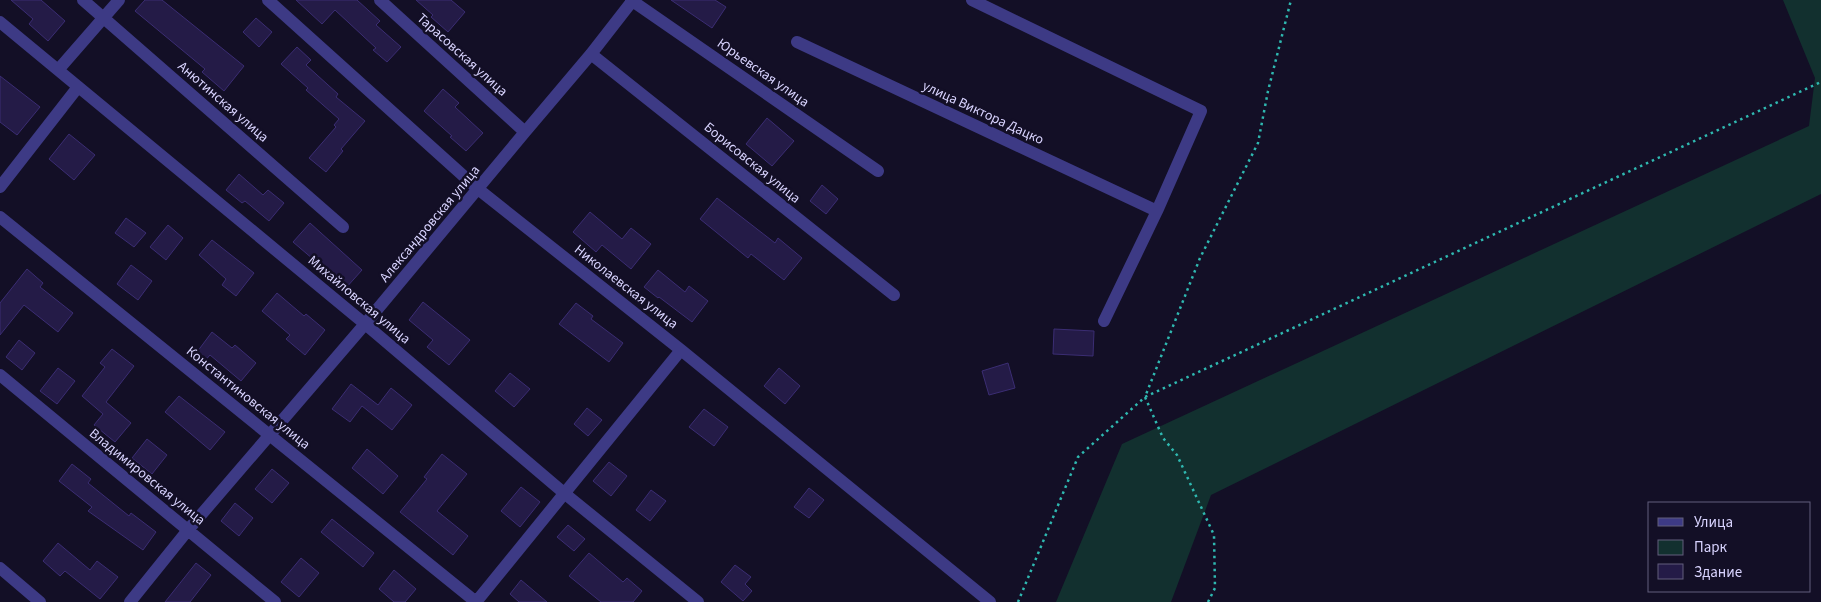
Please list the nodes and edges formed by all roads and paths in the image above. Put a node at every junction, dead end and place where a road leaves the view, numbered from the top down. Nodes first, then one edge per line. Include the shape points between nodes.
1 (84, 0) edge
2 (119, 0) edge
3 (268, 0) edge
4 (380, 0) edge
5 (632, 0) edge
6 (972, 0) edge
7 (1291, 0) edge
8 (104, 17) junction
9 (0, 22) edge
10 (797, 42) dead end
11 (591, 54) junction
12 (58, 70) junction
13 (1821, 82) edge
14 (78, 87) junction
15 (525, 132) junction
16 (878, 171) dead end
17 (0, 187) edge
18 (478, 189) junction
19 (1157, 211) junction
20 (0, 217) edge
21 (343, 227) dead end
22 (894, 295) dead end
23 (1104, 322) dead end
24 (366, 324) junction
25 (681, 350) junction
26 (0, 375) edge
27 (1145, 397) junction
28 (269, 434) junction
29 (564, 493) junction
30 (188, 530) junction
31 (0, 568) edge
32 (40, 602) edge
33 (130, 602) edge
34 (275, 602) edge
35 (476, 602) edge
36 (698, 602) edge
37 (990, 602) edge
38 (1018, 602) edge
39 (1208, 602) edge

1 - 8 street, Анютинская улица
2 - 8 street
3 - 18 street, Николаевская улица
4 - 15 street, Тарасовская улица
5 - 11 street, Александровская улица
5 - 16 street, Юрьевская улица
6 - 19 street via 1201,111
7 - 27 path via 1258,143 1200,258
8 - 12 street
8 - 21 street, Анютинская улица
9 - 12 street, Михайловская улица
10 - 19 street, улица Виктора Дацко
11 - 15 street, Александровская улица
11 - 22 street, Борисовская улица
12 - 14 street, Михайловская улица
13 - 27 path
14 - 17 street
14 - 24 street, Михайловская улица
15 - 18 street, Александровская улица
18 - 24 street, Александровская улица
18 - 25 street, Николаевская улица
19 - 23 street
20 - 28 street, Константиновская улица
24 - 28 street, Александровская улица
24 - 29 street, Михайловская улица
25 - 29 street
25 - 37 street, Николаевская улица
26 - 30 street, Владимировская улица
27 - 38 path via 1078,457
27 - 39 path via 1214,535 1215,588
28 - 30 street, Александровская улица
28 - 35 street, Константиновская улица
29 - 35 street
29 - 36 street, Михайловская улица
30 - 33 street, Александровская улица
30 - 34 street, Владимировская улица
31 - 32 street

